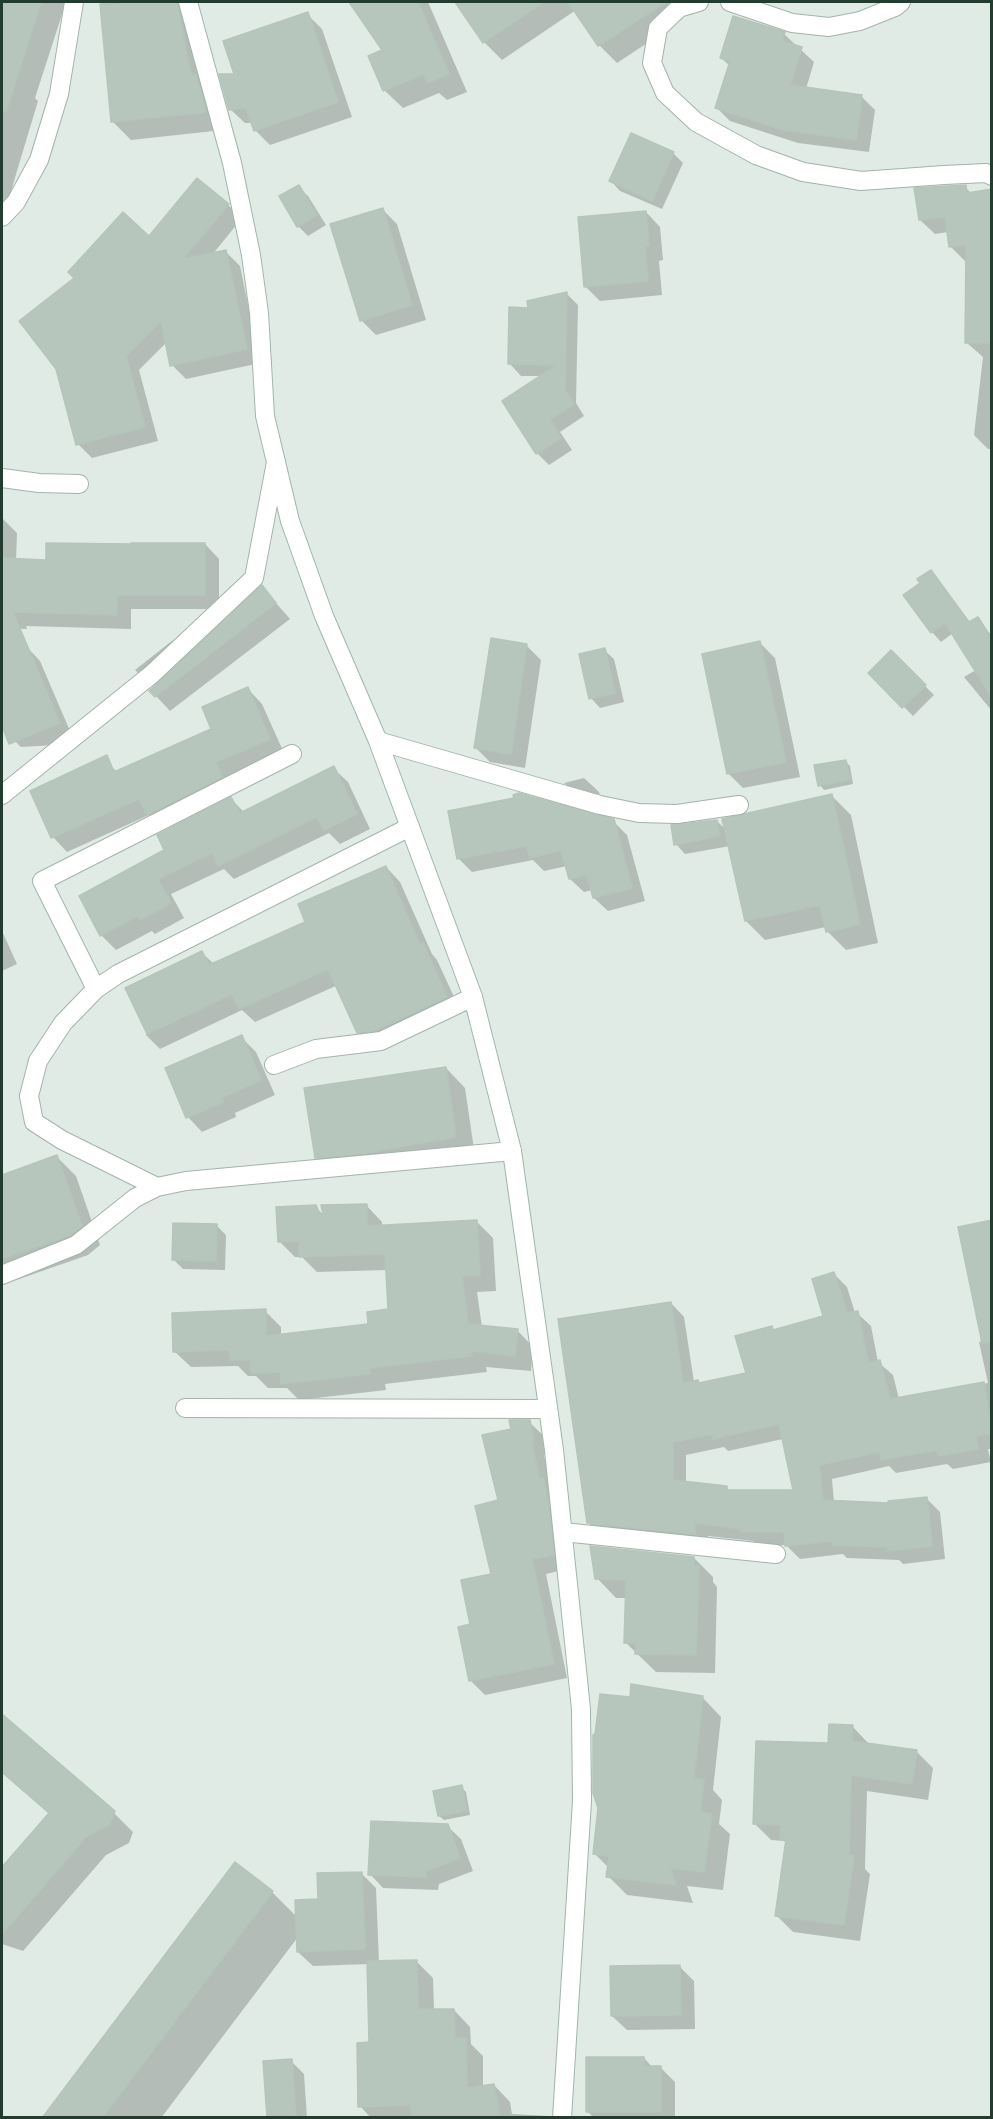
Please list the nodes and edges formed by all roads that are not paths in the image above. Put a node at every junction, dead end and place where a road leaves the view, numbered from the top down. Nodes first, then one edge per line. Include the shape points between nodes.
1 (74, 2) edge
2 (188, 2) edge
3 (699, 2) edge
4 (730, 2) edge
5 (901, 2) edge
6 (992, 176) edge
7 (2, 217) edge
8 (276, 462) junction
9 (2, 478) edge
10 (79, 484) dead end
11 (378, 741) junction
12 (292, 754) dead end
13 (2, 795) edge
14 (739, 805) dead end
15 (410, 827) junction
16 (96, 989) junction
17 (474, 997) junction
18 (274, 1065) dead end
19 (512, 1151) junction
20 (157, 1187) junction
21 (2, 1275) edge
22 (185, 1408) dead end
23 (548, 1410) junction
24 (563, 1532) junction
25 (776, 1554) dead end
26 (562, 2118) edge

1 - 7 street via 59,94 39,160 16,202
2 - 8 street via 232,163 251,255 265,416
3 - 6 street via 679,8 658,28 652,63 665,93 696,122 756,155 803,172 861,181 986,173
4 - 5 street via 792,23 829,27 860,21
8 - 11 street via 290,521 324,616
8 - 13 street via 254,578 152,674
9 - 10 street
11 - 14 street via 600,806 639,813 677,814
11 - 15 street
12 - 16 street via 42,881
15 - 16 street via 118,974
15 - 17 street
16 - 20 street via 63,1023 38,1061 29,1096 34,1122
17 - 18 street via 381,1041 316,1049
17 - 19 street
19 - 20 street via 186,1181
19 - 23 street
20 - 21 street via 135,1198 76,1245
22 - 23 street
23 - 24 street
24 - 25 street
24 - 26 street via 581,1709 582,1801

